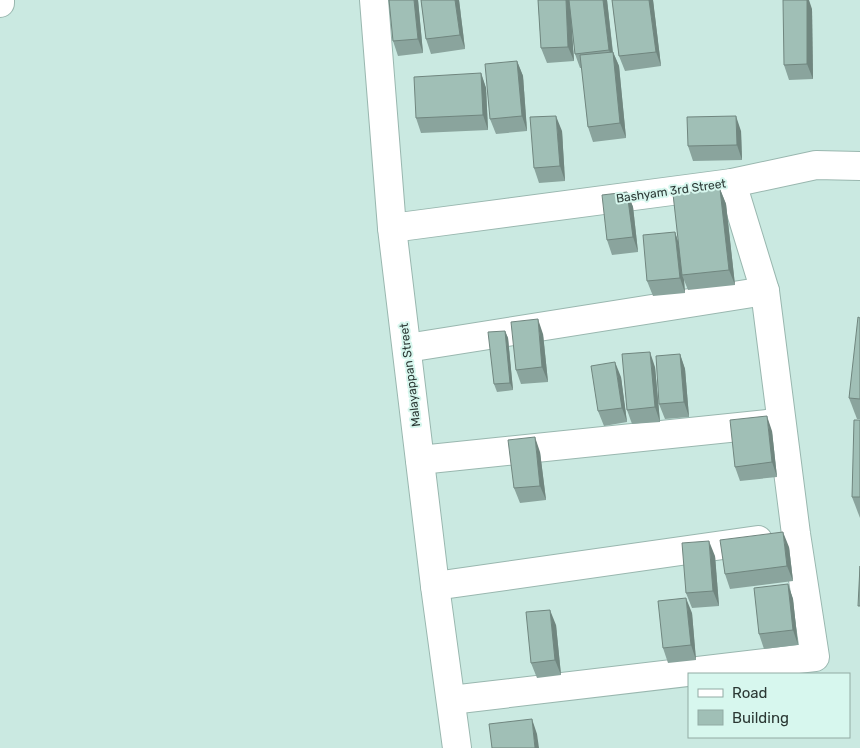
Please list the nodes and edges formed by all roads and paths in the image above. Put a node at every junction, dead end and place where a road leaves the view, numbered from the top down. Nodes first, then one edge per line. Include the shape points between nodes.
1 (374, 0) edge
2 (860, 166) edge
3 (732, 183) junction
4 (392, 228) junction
5 (765, 291) junction
6 (407, 348) junction
7 (781, 423) junction
8 (420, 460) junction
9 (796, 534) junction
10 (435, 586) junction
11 (451, 700) junction
12 (457, 748) edge

1 - 4 street, Malayappan Street
2 - 3 street, Bashyam 3rd Street via 816,165
3 - 4 street, Bashyam 3rd Street
3 - 5 street
4 - 6 street, Malayappan Street
5 - 6 street
5 - 7 street
6 - 8 street, Malayappan Street
7 - 8 street
7 - 9 street
8 - 10 street, Malayappan Street
9 - 10 street
9 - 11 street via 815,657
10 - 11 street, Malayappan Street
11 - 12 street, Malayappan Street

